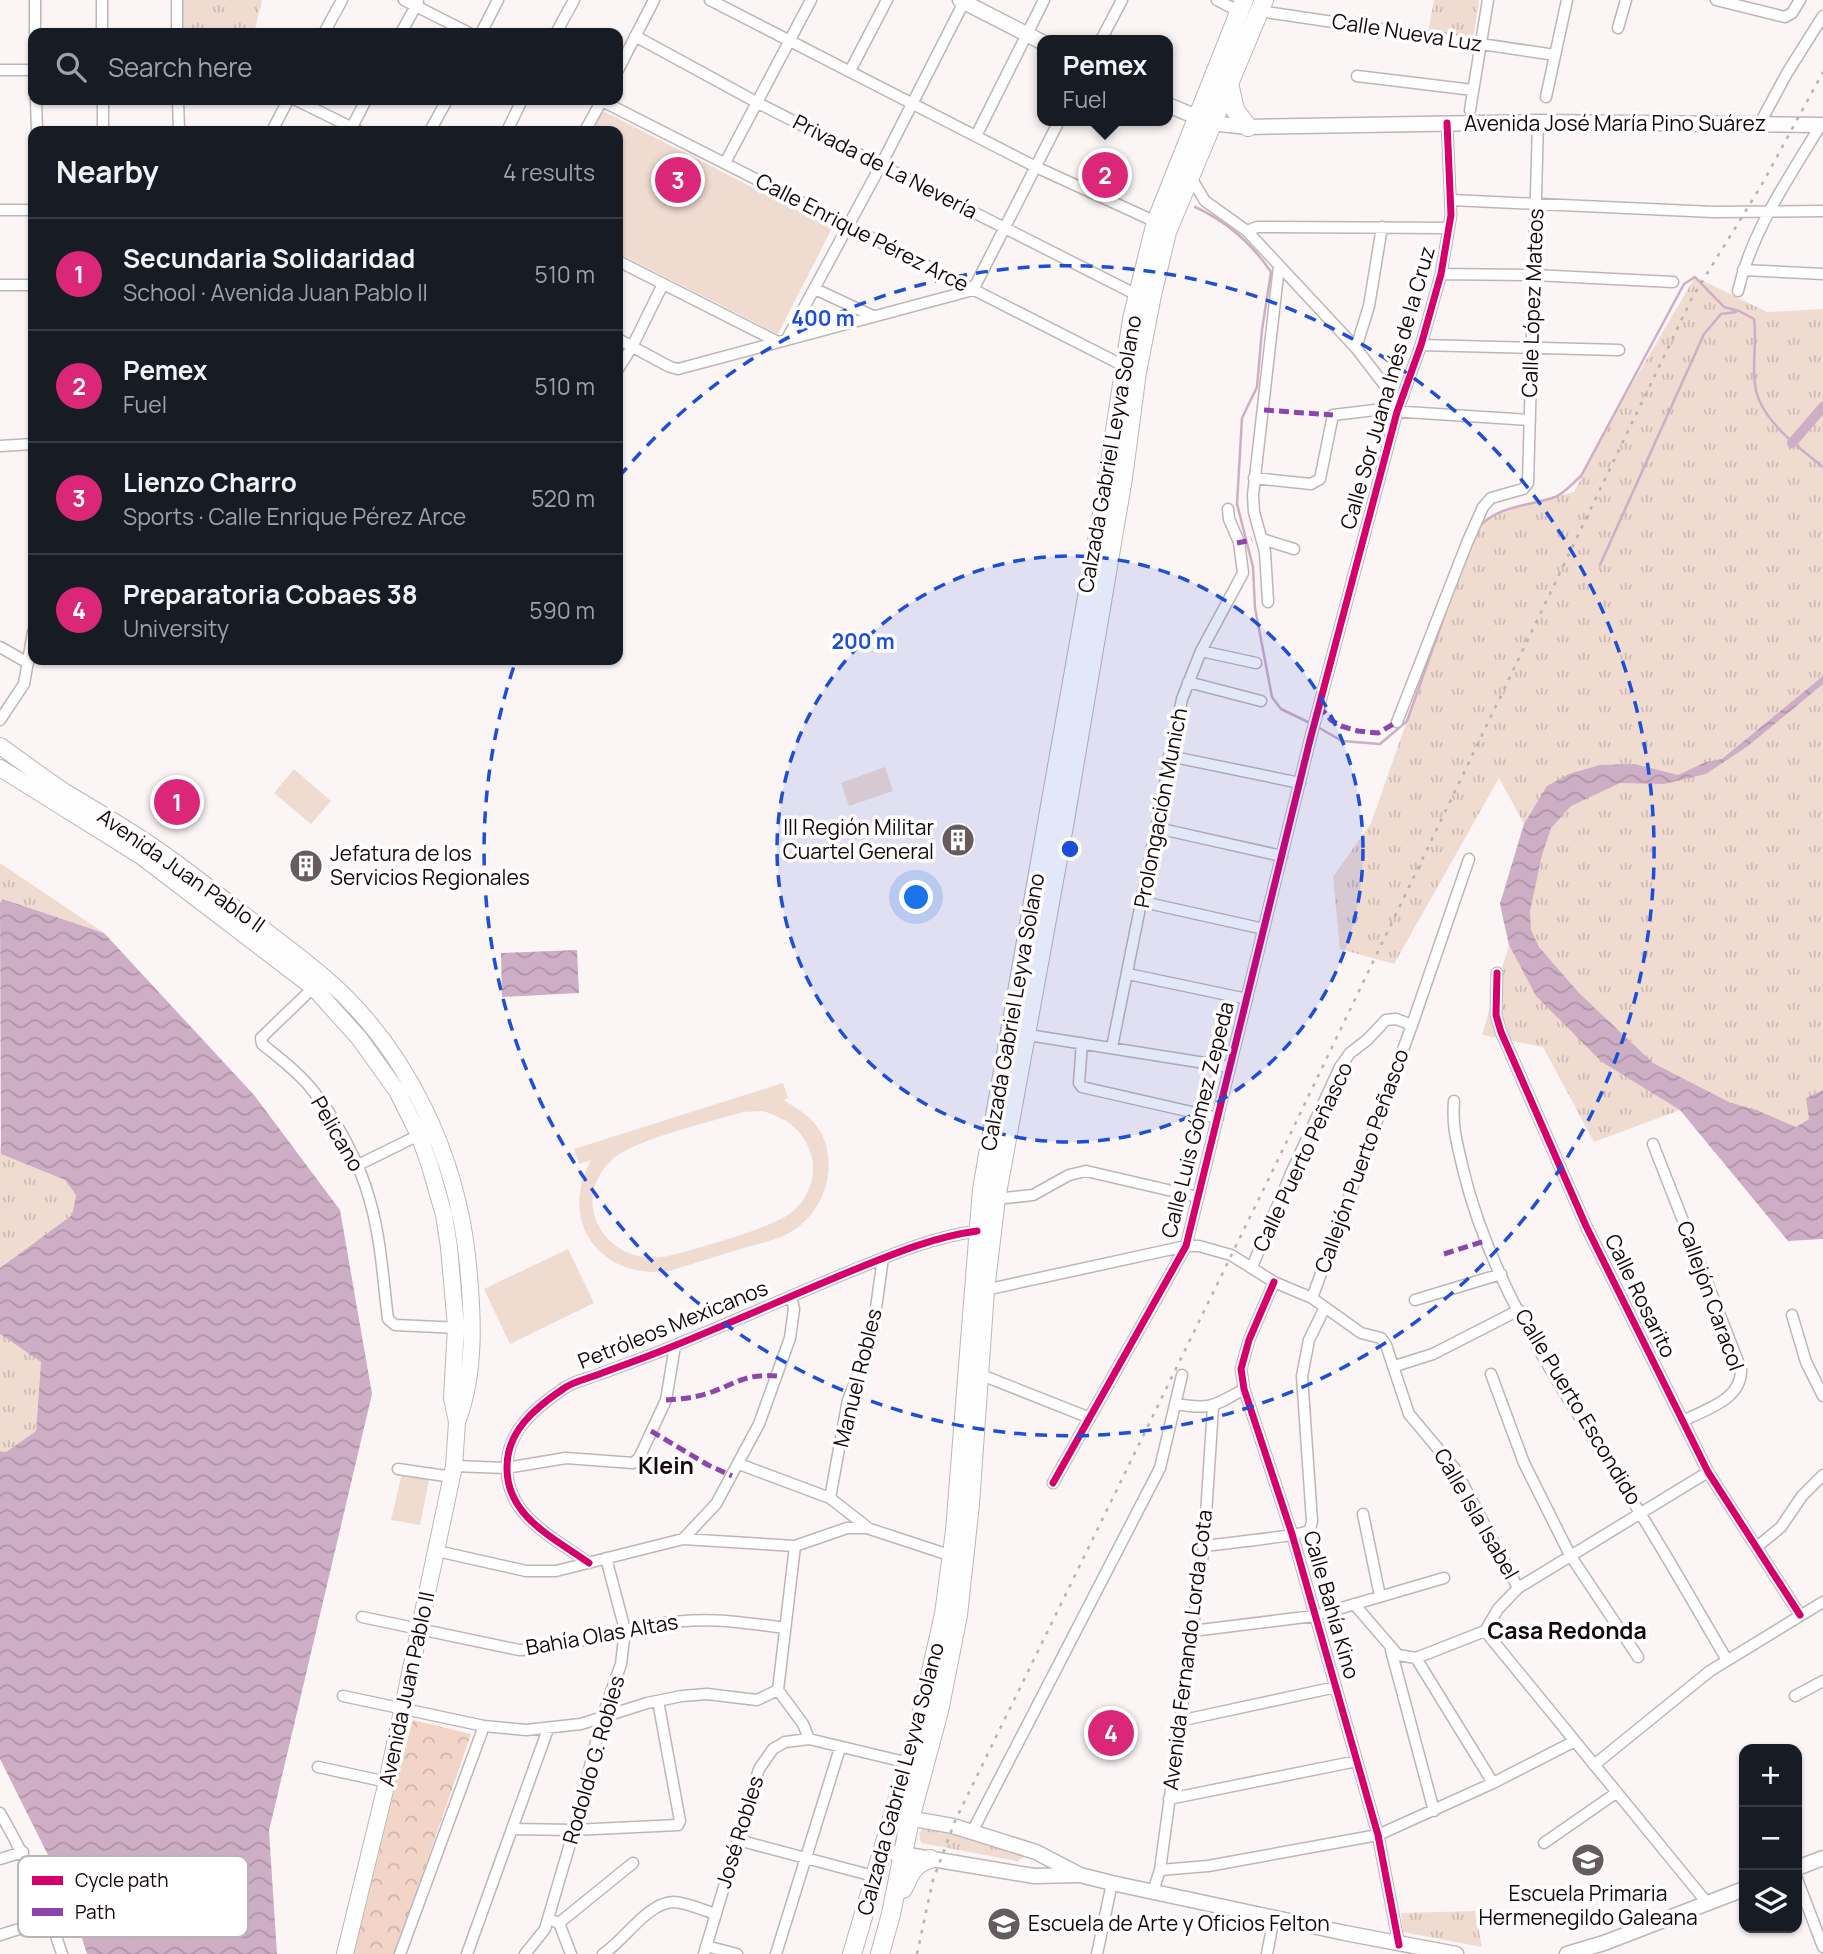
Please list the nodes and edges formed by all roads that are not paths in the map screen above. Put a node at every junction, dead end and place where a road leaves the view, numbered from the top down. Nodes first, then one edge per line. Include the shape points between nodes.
1 (35, 0) edge
2 (102, 0) edge
3 (177, 0) edge
4 (342, 0) edge
5 (404, 0) edge
6 (498, 0) edge
7 (573, 0) edge
8 (653, 0) edge
9 (710, 0) edge
10 (811, 0) edge
11 (887, 0) edge
12 (1044, 0) edge
13 (1122, 0) edge
14 (1217, 0) edge
15 (1488, 0) edge
16 (1567, 0) edge
17 (1626, 0) edge
18 (1716, 0) edge
19 (1800, 0) edge
20 (963, 1) edge
21 (417, 3) edge
22 (729, 4) edge
23 (1262, 5) edge
24 (1242, 6) edge
25 (1823, 16) edge
26 (35, 28) edge
27 (102, 28) edge
28 (177, 28) edge
29 (327, 28) edge
30 (404, 28) edge
31 (460, 28) edge
32 (484, 28) edge
33 (559, 28) edge
34 (1618, 28) dead end
35 (1027, 33) junction
36 (1104, 35) edge
37 (635, 36) junction
38 (1037, 39) edge
39 (789, 41) junction
40 (1481, 44) junction
41 (1555, 55) junction
42 (623, 59) edge
43 (0, 70) edge
44 (28, 70) edge
45 (850, 71) junction
46 (1357, 76) dead end
47 (1230, 78) junction
48 (1473, 90) junction
49 (1546, 97) dead end
50 (912, 102) junction
51 (758, 103) junction
52 (36, 105) edge
53 (103, 105) edge
54 (178, 105) edge
55 (285, 105) edge
56 (306, 105) edge
57 (364, 105) edge
58 (444, 105) edge
59 (520, 105) edge
60 (598, 105) edge
61 (611, 105) edge
62 (1173, 107) edge
63 (1470, 110) dead end
64 (1204, 121) junction
65 (1538, 122) junction
66 (1447, 123) junction
67 (1759, 125) junction
68 (1822, 125) edge
69 (37, 126) edge
70 (103, 126) edge
71 (179, 126) edge
72 (275, 126) edge
73 (345, 126) edge
74 (355, 126) edge
75 (433, 126) edge
76 (509, 126) edge
77 (588, 126) edge
78 (1056, 126) edge
79 (1248, 127) junction
80 (976, 136) junction
81 (725, 163) junction
82 (881, 165) junction
83 (1036, 167) junction
84 (1190, 176) junction
85 (1451, 200) junction
86 (1536, 204) junction
87 (0, 210) edge
88 (28, 210) edge
89 (1770, 210) junction
90 (1823, 211) edge
91 (1156, 222) junction
92 (848, 226) junction
93 (1005, 226) junction
94 (1382, 227) junction
95 (1449, 228) junction
96 (1247, 231) junction
97 (623, 264) edge
98 (1279, 266) junction
99 (1743, 270) junction
100 (1441, 274) junction
101 (1823, 274) edge
102 (1534, 275) junction
103 (1673, 282) dead end
104 (663, 284) junction
105 (0, 285) edge
106 (28, 285) edge
107 (815, 289) junction
108 (973, 290) junction
109 (1738, 291) dead end
110 (1137, 295) junction
111 (873, 316) junction
112 (783, 341) junction
113 (623, 342) edge
114 (1421, 345) junction
115 (632, 347) junction
116 (1356, 348) junction
117 (1532, 348) junction
118 (1619, 350) dead end
119 (623, 361) edge
120 (1130, 369) junction
121 (1398, 408) junction
122 (1530, 420) junction
123 (28, 444) edge
124 (0, 446) edge
125 (1254, 478) junction
126 (1228, 509) dead end
127 (1262, 539) junction
128 (1294, 549) dead end
129 (1268, 602) dead end
130 (0, 647) edge
131 (1202, 651) junction
132 (28, 663) joint
133 (1256, 663) dead end
134 (1188, 682) junction
135 (1261, 701) dead end
136 (1073, 717) junction
137 (0, 719) edge
138 (1397, 722) dead end
139 (1310, 740) joint
140 (0, 746) edge
141 (1169, 756) junction
142 (0, 768) edge
143 (1300, 782) junction
144 (87, 814) junction
145 (1157, 828) junction
146 (1282, 856) junction
147 (1469, 859) dead end
148 (1143, 902) junction
149 (1264, 929) junction
150 (1497, 973) dead end
151 (1128, 974) junction
152 (319, 982) junction
153 (1247, 999) junction
154 (1412, 1025) junction
155 (1009, 1032) junction
156 (1027, 1035) junction
157 (1082, 1043) junction
158 (1112, 1047) junction
159 (1230, 1067) junction
160 (1454, 1101) dead end
161 (1217, 1118) junction
162 (419, 1135) junction
163 (1653, 1144) dead end
164 (358, 1165) junction
165 (1198, 1197) junction
166 (996, 1199) junction
167 (977, 1231) junction
168 (1186, 1246) junction
169 (883, 1258) junction
170 (1252, 1267) junction
171 (1501, 1273) junction
172 (1274, 1282) junction
173 (985, 1290) junction
174 (791, 1296) junction
175 (1312, 1298) junction
176 (1415, 1300) dead end
177 (1325, 1307) junction
178 (1519, 1310) junction
179 (1792, 1315) dead end
180 (464, 1328) junction
181 (675, 1346) junction
182 (1395, 1366) junction
183 (979, 1374) junction
184 (1491, 1374) dead end
185 (1182, 1376) dead end
186 (1244, 1389) junction
187 (1823, 1396) edge
188 (1175, 1404) junction
189 (1213, 1407) junction
190 (1090, 1418) junction
191 (1683, 1421) junction
192 (739, 1464) junction
193 (506, 1468) junction
194 (398, 1469) dead end
195 (453, 1471) junction
196 (1709, 1472) junction
197 (1823, 1475) edge
198 (1053, 1483) dead end
199 (830, 1498) junction
200 (1640, 1512) junction
201 (1363, 1514) dead end
202 (867, 1528) junction
203 (1292, 1534) junction
204 (683, 1539) junction
205 (795, 1546) junction
206 (1204, 1546) junction
207 (1758, 1546) junction
208 (437, 1551) junction
209 (1570, 1555) junction
210 (952, 1556) junction
211 (606, 1558) junction
212 (589, 1563) junction
213 (1444, 1578) dead end
214 (1518, 1588) junction
215 (1380, 1596) junction
216 (1823, 1602) edge
217 (1354, 1604) junction
218 (1800, 1615) junction
219 (1314, 1616) junction
220 (362, 1617) dead end
221 (785, 1628) junction
222 (420, 1630) junction
223 (625, 1630) junction
224 (1192, 1631) junction
225 (1485, 1631) junction
226 (1390, 1647) junction
227 (1638, 1657) dead end
228 (1416, 1658) junction
229 (1727, 1660) junction
230 (1823, 1681) edge
231 (1336, 1687) junction
232 (778, 1690) junction
233 (343, 1696) dead end
234 (1795, 1696) dead end
235 (658, 1701) junction
236 (403, 1707) junction
237 (602, 1718) junction
238 (1179, 1721) junction
239 (484, 1726) junction
240 (548, 1729) junction
241 (809, 1739) junction
242 (1575, 1741) junction
243 (840, 1748) junction
244 (1357, 1760) junction
245 (909, 1763) junction
246 (1594, 1765) junction
247 (318, 1767) dead end
248 (387, 1782) junction
249 (1493, 1783) junction
250 (1616, 1793) junction
251 (1169, 1799) junction
252 (1434, 1811) junction
253 (0, 1813) edge
254 (902, 1817) junction
255 (512, 1829) junction
256 (574, 1830) junction
257 (972, 1832) junction
258 (1378, 1835) junction
259 (738, 1840) junction
260 (1544, 1843) dead end
261 (884, 1851) junction
262 (23, 1852) junction
263 (903, 1855) junction
264 (25, 1856) edge
265 (1823, 1858) edge
266 (0, 1859) edge
267 (806, 1859) junction
268 (930, 1859) junction
269 (633, 1863) dead end
270 (1802, 1866) edge
271 (1160, 1870) junction
272 (1080, 1875) junction
273 (877, 1877) junction
274 (1112, 1883) junction
275 (1153, 1891) junction
276 (1739, 1891) edge
277 (1802, 1892) edge
278 (1708, 1904) junction
279 (715, 1914) junction
280 (891, 1914) junction
281 (1274, 1917) junction
282 (553, 1921) junction
283 (18, 1929) edge
284 (0, 1935) edge
285 (57, 1937) edge
286 (1399, 1945) junction
287 (1823, 1947) edge
288 (705, 1950) edge
289 (62, 1954) edge
290 (345, 1954) edge
291 (400, 1954) edge
292 (467, 1954) edge
293 (525, 1954) edge
294 (570, 1954) edge
295 (603, 1954) edge
296 (737, 1954) edge
297 (776, 1954) edge
298 (852, 1954) edge
299 (880, 1954) edge
300 (1097, 1954) edge
301 (1267, 1954) edge
302 (1456, 1954) edge
303 (1567, 1954) edge

1 - 26 street
2 - 27 street
3 - 28 street
4 - 29 street
5 - 21 street
6 - 32 street
7 - 33 street
8 - 37 street
9 - 22 street
10 - 39 street
11 - 45 street
12 - 35 street
13 - 36 street
14 - 24 street
15 - 40 street
16 - 41 street
17 - 34 street
18 - 19 street via 1788,16
20 - 35 street
20 - 50 street
21 - 30 street
21 - 31 street
22 - 39 street
23 - 40 street, Calle Nueva Luz
23 - 47 main road, Calzada Gabriel Leyva Solano
24 - 64 main road, Calzada Gabriel Leyva Solano
25 - 67 street
35 - 38 street
35 - 80 street
37 - 42 street
37 - 51 street, Privada de La Nevería
39 - 45 street
39 - 51 street
40 - 41 street, Calle Nueva Luz
40 - 48 street
41 - 49 street
43 - 44 street
45 - 50 street
46 - 48 street
47 - 64 main road, Calzada Gabriel Leyva Solano
47 - 79 main road via 1232,102
48 - 63 street
50 - 80 street
50 - 82 street
51 - 81 street
51 - 82 street, Privada de La Nevería
52 - 69 street
53 - 70 street
54 - 71 street
55 - 72 street
56 - 73 street
57 - 74 street
58 - 75 street
59 - 76 street
60 - 77 street
61 - 81 street, Calle Enrique Pérez Arce
62 - 64 street
64 - 79 street, Avenida José María Pino Suárez
64 - 84 main road, Calzada Gabriel Leyva Solano
64 - 91 main road, Calzada Gabriel Leyva Solano
65 - 66 street, Avenida José María Pino Suárez
65 - 67 street, Avenida José María Pino Suárez
65 - 86 street, Calle López Mateos
66 - 79 street, Avenida José María Pino Suárez
66 - 85 street, Calle Sor Juana Inés de la Cruz
67 - 68 street, Avenida José María Pino Suárez
68 - 89 street
78 - 83 street
80 - 83 street
81 - 92 street, Calle Enrique Pérez Arce
82 - 92 street
82 - 93 street, Privada de La Nevería
83 - 91 street
83 - 93 street
84 - 96 street via 1205,201
84 - 120 main road, Calzada Gabriel Leyva Solano via 1167,232
85 - 86 street
85 - 95 street, Calle Sor Juana Inés de la Cruz
86 - 89 street
86 - 102 street, Calle López Mateos
87 - 88 street
89 - 90 street
89 - 99 street
91 - 110 main road, Calzada Gabriel Leyva Solano
92 - 107 street
92 - 108 street, Calle Enrique Pérez Arce
93 - 108 street
93 - 110 street, Privada de La Nevería
94 - 95 street
94 - 96 street via 1257,227
94 - 116 street via 1369,306
95 - 100 street, Calle Sor Juana Inés de la Cruz
96 - 98 street
97 - 104 street
98 - 116 street
98 - 125 street
99 - 101 street
99 - 109 street
100 - 102 street
100 - 114 street, Calle Sor Juana Inés de la Cruz
102 - 103 street
102 - 117 street, Calle López Mateos
104 - 112 street
104 - 115 street
105 - 106 street
107 - 111 street
107 - 112 street
108 - 111 street
108 - 120 street, Calle Enrique Pérez Arce
110 - 120 main road, Calzada Gabriel Leyva Solano
111 - 112 street
112 - 115 street via 678,369
113 - 115 street
114 - 117 street
114 - 121 street, Calle Sor Juana Inés de la Cruz
115 - 119 street
116 - 121 street
117 - 118 street
117 - 122 street, Calle López Mateos
120 - 136 main road, Calzada Gabriel Leyva Solano via 1123,478 1107,516
121 - 122 street
121 - 125 street via 1333,415 1321,480 1311,484
121 - 139 street, Calle Sor Juana Inés de la Cruz
122 - 138 street, Calle López Mateos via 1528,483 1523,489 1490,498 1483,507
123 - 124 street
125 - 127 street via 1254,512
126 - 131 street, Prolongación Munich via 1243,573
127 - 128 street
127 - 129 street
130 - 132 street
131 - 133 street
131 - 134 street, Prolongación Munich
132 - 137 street via 24,684
134 - 135 street
134 - 141 street, Prolongación Munich
136 - 155 main road, Calzada Gabriel Leyva Solano
136 - 156 main road, Calzada Gabriel Leyva Solano
139 - 143 street, Calle Luis Gómez Zepeda
140 - 144 main road, Avenida Juan Pablo II
141 - 143 street
141 - 145 street, Prolongación Munich
142 - 144 main road, Avenida Juan Pablo II
143 - 146 street, Calle Luis Gómez Zepeda
144 - 152 main road, Avenida Juan Pablo II
145 - 146 street
145 - 148 street, Prolongación Munich
146 - 149 street, Calle Luis Gómez Zepeda
147 - 154 street, Callejón Puerto Peñasco
148 - 149 street
148 - 151 street, Prolongación Munich
149 - 153 street, Calle Luis Gómez Zepeda
150 - 191 street, Calle Rosarito via 1496,1015 1530,1102
151 - 153 street
151 - 158 street, Prolongación Munich
152 - 162 main road, Avenida Juan Pablo II via 397,1091
152 - 164 street, Pelicano via 261,1041 310,1087
152 - 180 main road, Avenida Juan Pablo II via 382,1041 432,1125 456,1194 466,1243
153 - 159 street, Calle Luis Gómez Zepeda
154 - 170 street, Calle Puerto Peñasco via 1386,1020 1340,1068
154 - 175 street, Callejón Puerto Peñasco
155 - 156 street
155 - 167 main road, Calzada Gabriel Leyva Solano
156 - 157 street
156 - 166 main road, Calzada Gabriel Leyva Solano
157 - 158 street
157 - 161 street via 1082,1087
158 - 159 street
159 - 161 street, Calle Luis Gómez Zepeda
160 - 171 street, Calle Puerto Escondido via 1452,1126 1472,1208
161 - 165 street, Calle Luis Gómez Zepeda
162 - 164 street
162 - 180 main road, Avenida Juan Pablo II via 444,1215
163 - 191 street, Callejón Caracol via 1741,1369 1738,1389 1730,1397
164 - 180 street, Pelicano via 377,1232 388,1319 395,1325
165 - 166 street via 1086,1171 1034,1195
165 - 168 street, Calle Luis Gómez Zepeda
166 - 173 main road, Calzada Gabriel Leyva Solano
167 - 169 street, Petróleos Mexicanos via 941,1237
167 - 210 main road, Calzada Gabriel Leyva Solano
168 - 170 street, Calle Isla Isabel via 1213,1249
168 - 173 street
168 - 190 street, Calle Luis Gómez Zepeda
169 - 174 street, Petróleos Mexicanos
169 - 199 street, Manuel Robles via 871,1344 848,1400
170 - 172 street, Calle Isla Isabel
171 - 176 street
171 - 178 street, Calle Puerto Escondido
172 - 175 street, Calle Isla Isabel
172 - 186 street, Calle Bahía Kino via 1246,1350 1241,1369
173 - 183 main road, Calzada Gabriel Leyva Solano
174 - 181 street, Petróleos Mexicanos
174 - 192 street via 790,1338 770,1398
175 - 177 street, Calle Isla Isabel
177 - 182 street, Calle Isla Isabel via 1361,1333 1381,1338
177 - 203 street via 1309,1340 1302,1376 1312,1525 1308,1531
178 - 182 street via 1433,1354
178 - 200 street, Calle Puerto Escondido via 1557,1382
179 - 187 street via 1806,1362
180 - 195 main road, Avenida Juan Pablo II via 452,1398 457,1422
181 - 193 street, Petróleos Mexicanos via 566,1387 541,1405 521,1424
181 - 193 street via 666,1401 637,1460 627,1465 582,1457
182 - 214 street, Calle Isla Isabel via 1409,1414 1455,1469
183 - 190 street
183 - 254 main road, Calzada Gabriel Leyva Solano via 958,1615 939,1711
184 - 209 street via 1524,1463
185 - 188 street
186 - 189 street
186 - 203 street, Calle Bahía Kino
188 - 189 street
188 - 257 street via 1160,1468
189 - 206 street, Avenida Fernando Lorda Cota
190 - 198 street, Calle Luis Gómez Zepeda
191 - 196 street, Calle Rosarito
192 - 199 street
192 - 204 street via 716,1504
193 - 195 street
193 - 212 street via 510,1490 530,1522
194 - 195 street
195 - 208 main road, Avenida Juan Pablo II
196 - 200 street
196 - 207 street, Calle Rosarito
197 - 207 street via 1781,1527
199 - 202 street
200 - 209 street
200 - 229 street, Calle Puerto Escondido
201 - 215 street
202 - 205 street via 847,1528
202 - 210 street
203 - 206 street
203 - 219 street, Calle Bahía Kino
204 - 205 street
204 - 211 street
205 - 221 street
206 - 224 street, Avenida Fernando Lorda Cota
207 - 218 street, Calle Rosarito
208 - 212 street via 526,1571 556,1571
208 - 222 main road, Avenida Juan Pablo II
209 - 214 street
209 - 227 street
210 - 245 main road, Calzada Gabriel Leyva Solano via 933,1670
211 - 212 street
211 - 223 street, Rodoldo G. Robles
213 - 215 street
214 - 225 street
215 - 217 street
216 - 218 street
217 - 219 street
217 - 226 street
218 - 229 street
219 - 224 street
219 - 231 street, Calle Bahía Kino
220 - 222 street, Bahía Olas Altas
221 - 223 street, Bahía Olas Altas via 708,1619
221 - 232 street
222 - 223 street, Bahía Olas Altas via 519,1650 551,1648
222 - 236 main road, Avenida Juan Pablo II
223 - 237 street, Rodoldo G. Robles via 621,1664
224 - 238 street, Avenida Fernando Lorda Cota
225 - 228 street
225 - 242 street
226 - 228 street via 1403,1657
226 - 252 street
228 - 249 street
229 - 246 street
230 - 234 street
231 - 238 street
231 - 244 street, Calle Bahía Kino
232 - 235 street via 757,1700 707,1694
232 - 241 street
233 - 236 street
235 - 237 street
235 - 256 street via 680,1821 666,1827
236 - 239 street
236 - 248 main road, Avenida Juan Pablo II
237 - 240 street
237 - 256 street, Rodoldo G. Robles
238 - 251 street, Avenida Fernando Lorda Cota
239 - 240 street
239 - 291 street
240 - 255 street
241 - 243 street
241 - 259 street, José Robles via 785,1742 765,1759
242 - 246 street
242 - 249 street
243 - 245 street
243 - 267 street
244 - 251 street
244 - 258 street, Calle Bahía Kino
245 - 254 main road, Calzada Gabriel Leyva Solano
246 - 250 street
247 - 248 street
248 - 290 main road, Avenida Juan Pablo II
249 - 252 street
250 - 260 street
250 - 278 street
251 - 271 street, Avenida Fernando Lorda Cota
252 - 258 street
253 - 262 street
254 - 257 street
254 - 261 main road, Calzada Gabriel Leyva Solano
254 - 263 main road, Calzada Gabriel Leyva Solano
255 - 256 street
255 - 292 street
256 - 282 street, Rodoldo G. Robles
257 - 272 street via 1036,1852
258 - 271 street via 1208,1866
258 - 286 street, Calle Bahía Kino
259 - 267 street
259 - 279 street, José Robles
261 - 263 street
261 - 273 main road, Calzada Gabriel Leyva Solano
262 - 264 street
262 - 266 street
263 - 268 street
263 - 280 main road, Calzada Gabriel Leyva Solano
265 - 270 street
267 - 273 street
267 - 297 street
268 - 272 street via 1034,1876
268 - 280 main road via 912,1870
269 - 282 street
271 - 275 street, Avenida Fernando Lorda Cota
272 - 274 street
273 - 298 main road, Calzada Gabriel Leyva Solano
274 - 275 street
274 - 300 street
275 - 281 street
276 - 278 street
277 - 287 street
278 - 303 street
279 - 288 street, José Robles
279 - 295 street via 672,1902 649,1913
280 - 299 main road, Calzada Gabriel Leyva Solano
281 - 286 street
281 - 301 street
282 - 293 street, Rodoldo G. Robles
282 - 294 street
283 - 284 street
285 - 289 street
286 - 302 street
288 - 296 street

